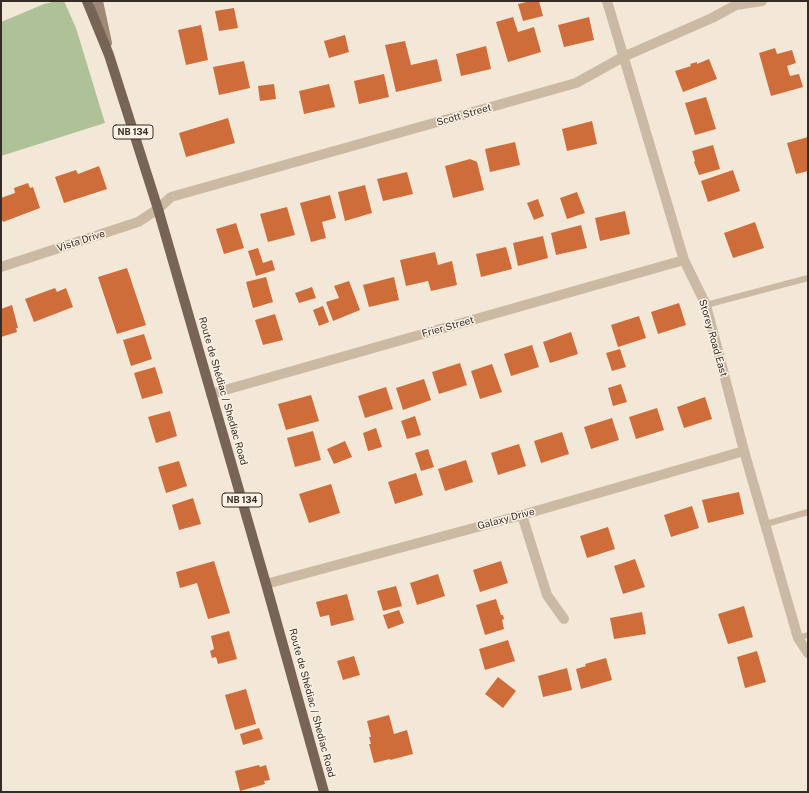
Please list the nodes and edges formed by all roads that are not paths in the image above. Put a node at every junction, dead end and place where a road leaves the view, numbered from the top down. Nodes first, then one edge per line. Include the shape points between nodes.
1 (87, 1) edge
2 (98, 1) edge
3 (606, 1) edge
4 (762, 1) edge
5 (736, 3) edge
6 (110, 55) junction
7 (623, 57) junction
8 (158, 209) junction
9 (684, 260) junction
10 (1, 266) edge
11 (808, 278) edge
12 (706, 305) junction
13 (211, 394) junction
14 (744, 451) junction
15 (808, 512) edge
16 (522, 515) junction
17 (766, 524) junction
18 (266, 584) junction
19 (564, 619) dead end
20 (803, 636) edge
21 (808, 653) edge
22 (324, 792) edge

1 - 6 main road, Route de Shédiac / Shediac Road / NB 134
2 - 6 street
3 - 7 street, Storey Road East
4 - 5 street, Scott Street
5 - 7 street, Scott Street via 712,18
6 - 8 main road, Route de Shédiac / Shediac Road / NB 134
7 - 8 street, Scott Street via 576,83 171,197
7 - 9 street, Storey Road East
8 - 10 street, Vista Drive via 138,222
8 - 13 main road, Route de Shédiac / Shediac Road / NB 134
9 - 12 street, Storey Road East
9 - 13 street, Frier Street
11 - 12 lane
12 - 14 street, Storey Road East
13 - 18 main road, Route de Shédiac / Shediac Road / NB 134
14 - 16 street, Galaxy Drive
14 - 17 street, Storey Road East
15 - 17 lane
16 - 18 street, Galaxy Drive
16 - 19 street via 547,595
17 - 20 street, Storey Road East
18 - 22 main road, Route de Shédiac / Shediac Road / NB 134
20 - 21 street, Storey Road East

